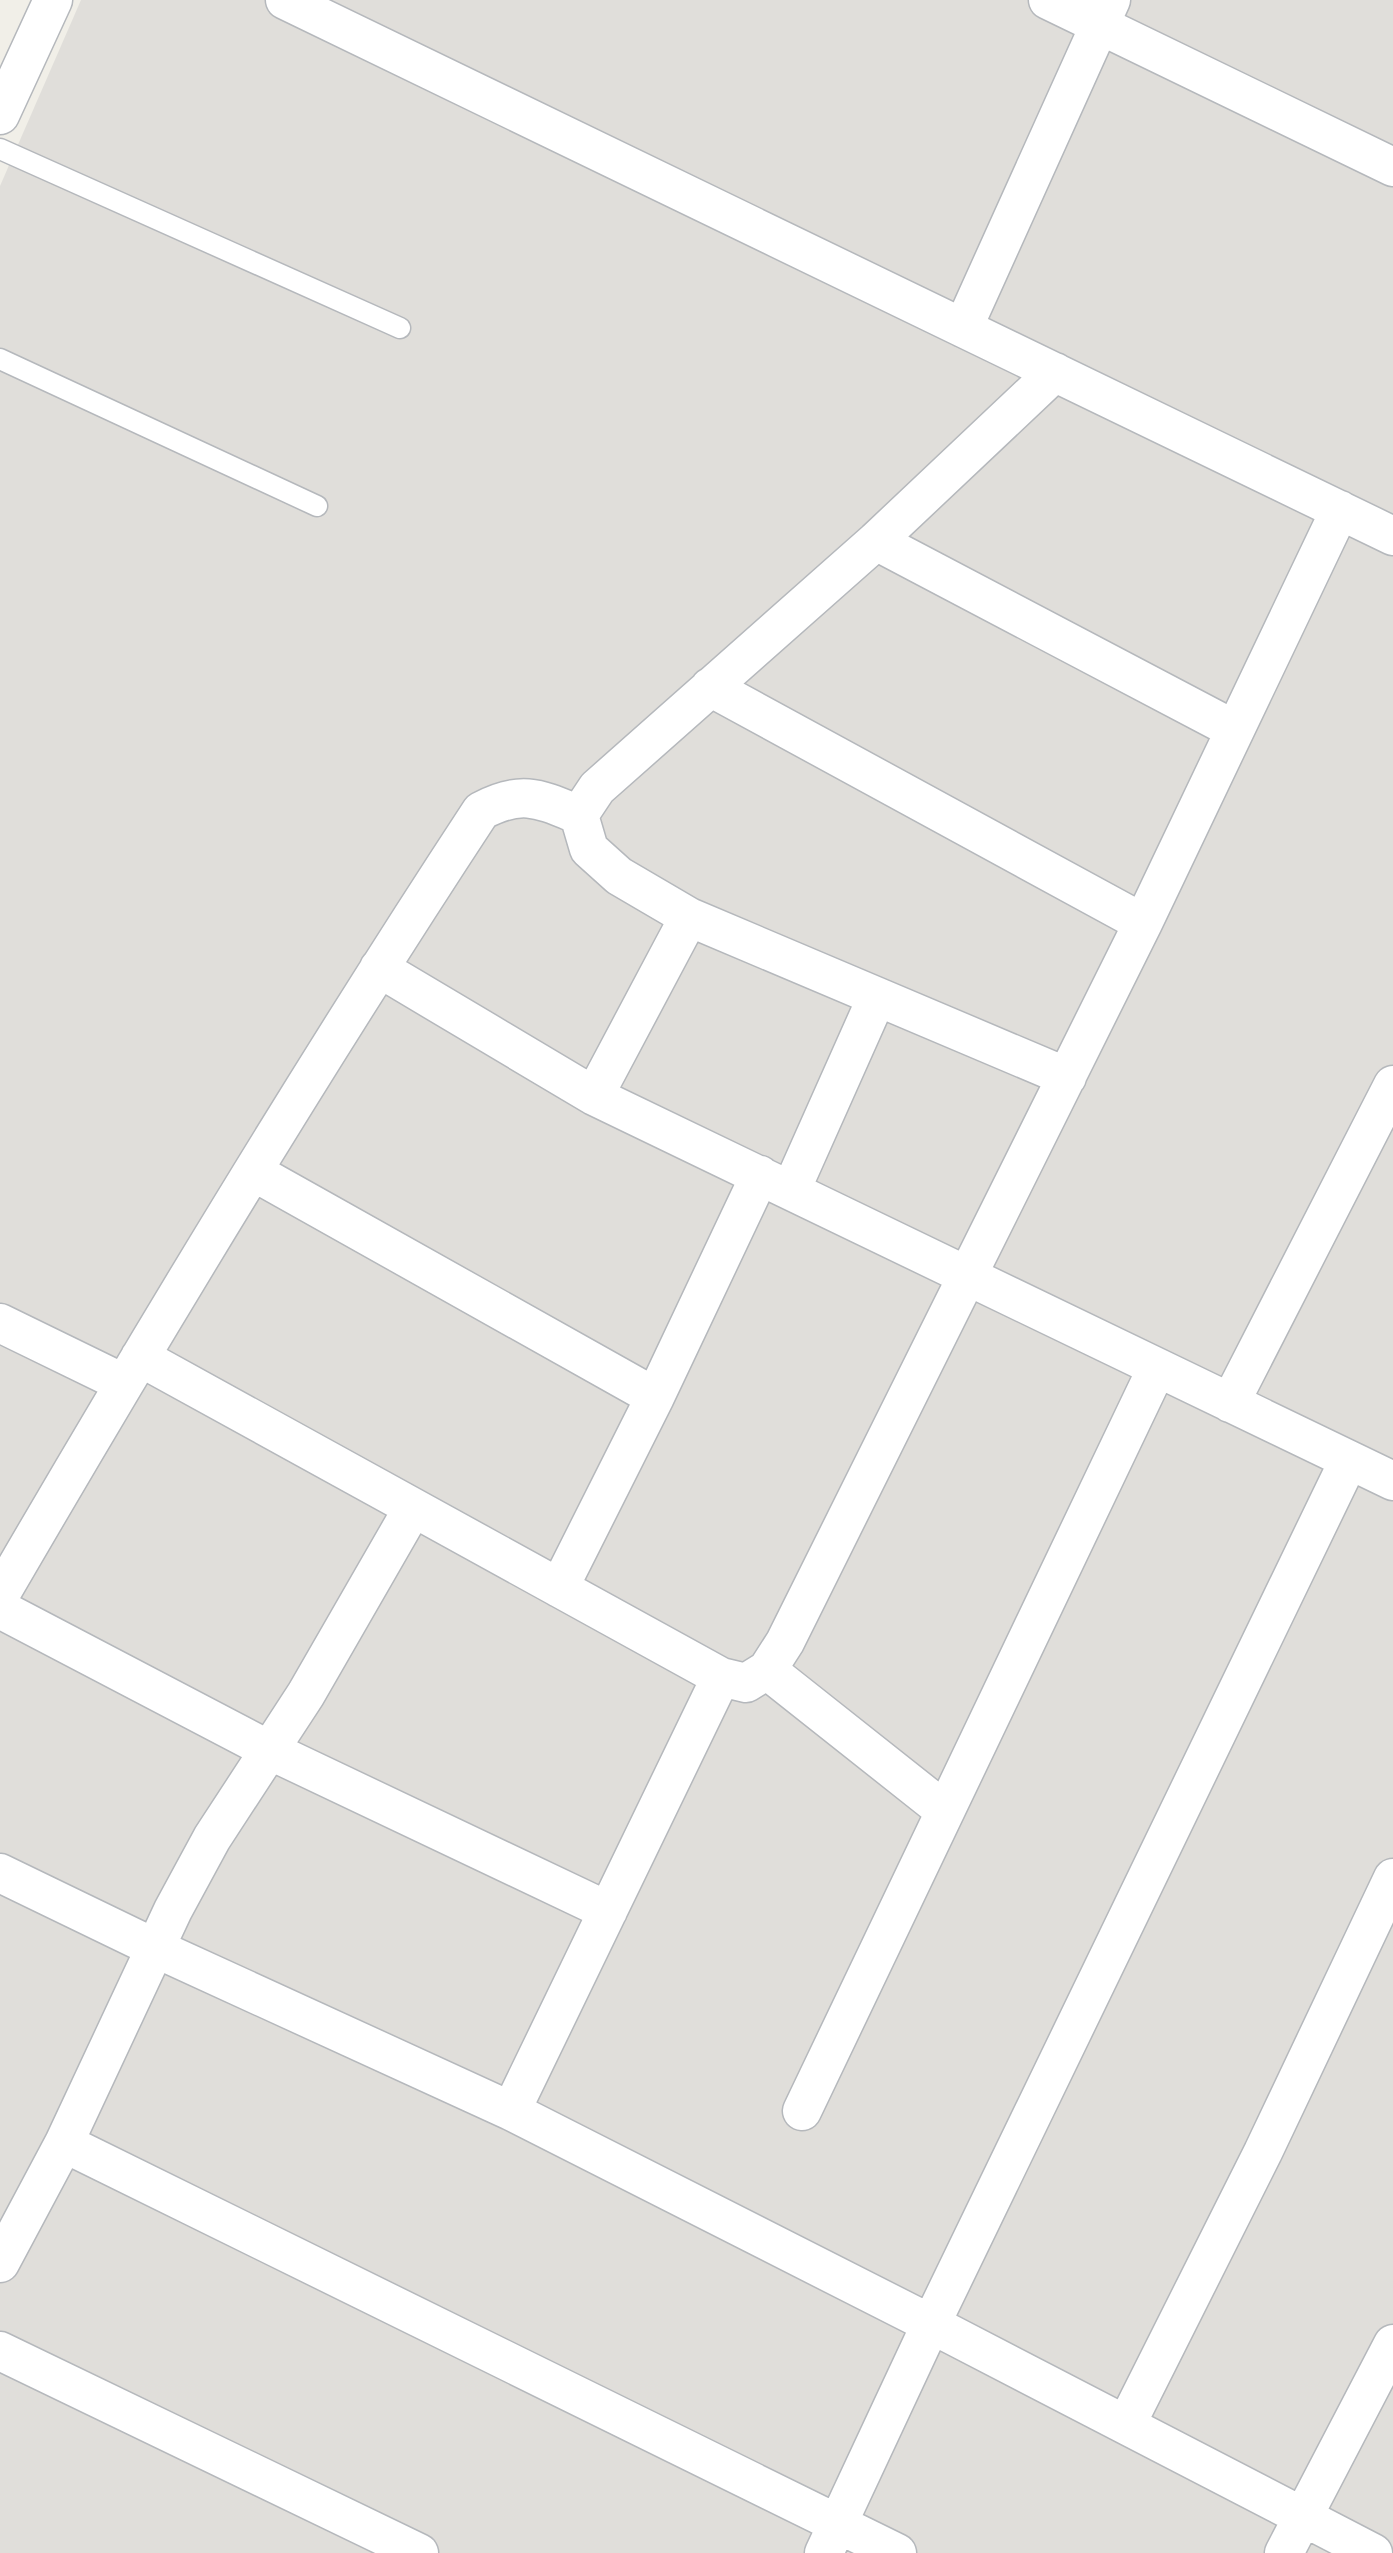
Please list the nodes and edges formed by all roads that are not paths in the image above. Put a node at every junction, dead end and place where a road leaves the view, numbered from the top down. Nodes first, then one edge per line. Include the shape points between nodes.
1 (53, 0) edge
2 (285, 0) edge
3 (1048, 0) edge
4 (1105, 13) edge
5 (0, 115) edge
6 (0, 149) edge
7 (1393, 167) edge
8 (400, 328) dead end
9 (963, 328) junction
10 (0, 359) edge
11 (1055, 372) junction
12 (317, 506) dead end
13 (1340, 510) junction
14 (1393, 536) edge
15 (876, 541) junction
16 (710, 687) junction
17 (1235, 730) junction
18 (579, 815) junction
19 (689, 917) junction
20 (1143, 923) junction
21 (379, 968) junction
22 (877, 997) junction
23 (1067, 1077) junction
24 (1393, 1085) edge
25 (594, 1096) junction
26 (254, 1172) junction
27 (775, 1182) junction
28 (967, 1277) junction
29 (0, 1323) edge
30 (1157, 1368) junction
31 (132, 1370) junction
32 (655, 1397) junction
33 (1230, 1403) junction
34 (1349, 1460) junction
35 (1393, 1481) edge
36 (413, 1508) junction
37 (559, 1588) junction
38 (0, 1595) edge
39 (0, 1609) edge
40 (767, 1670) junction
41 (721, 1677) junction
42 (271, 1751) junction
43 (945, 1811) junction
44 (0, 1873) edge
45 (1393, 1878) edge
46 (608, 1911) junction
47 (155, 1948) junction
48 (511, 2111) junction
49 (802, 2111) dead end
50 (64, 2143) junction
51 (2, 2257) edge
52 (931, 2324) junction
53 (1393, 2344) edge
54 (0, 2351) edge
55 (1126, 2425) junction
56 (1302, 2517) junction
57 (831, 2538) edge
58 (419, 2553) edge
59 (897, 2553) edge
60 (1284, 2553) edge
61 (1373, 2553) edge

1 - 5 street
2 - 9 street
3 - 4 street
4 - 7 street
4 - 9 street
6 - 8 lane
9 - 11 street
10 - 12 lane
11 - 13 street
11 - 15 street
13 - 14 street
13 - 17 street
15 - 16 street
15 - 17 street
16 - 18 street via 597,788
16 - 20 street
17 - 20 street
18 - 19 street via 589,849 619,876
18 - 21 street via 534,797 499,801 481,811
19 - 22 street
19 - 25 street
20 - 23 street
21 - 25 street
21 - 26 street
22 - 23 street
22 - 27 street
23 - 28 street
24 - 33 street
25 - 27 street
26 - 31 street
26 - 32 street
27 - 28 street
27 - 32 street
28 - 30 street
28 - 40 street
29 - 31 street
30 - 33 street
30 - 43 street
31 - 36 street
31 - 38 street
32 - 37 street
33 - 34 street
34 - 35 street
34 - 52 street
36 - 37 street
36 - 42 street
37 - 41 street
39 - 42 street
40 - 41 street via 746,1683
40 - 43 street
41 - 46 street
42 - 46 street
42 - 47 street via 212,1838
43 - 49 street
44 - 47 street
45 - 55 street
46 - 48 street
47 - 48 street
47 - 50 street
48 - 52 street
50 - 51 street
50 - 57 street
52 - 55 street
52 - 57 street
53 - 56 street
54 - 58 street
55 - 56 street
56 - 60 street
56 - 61 street
57 - 59 street

